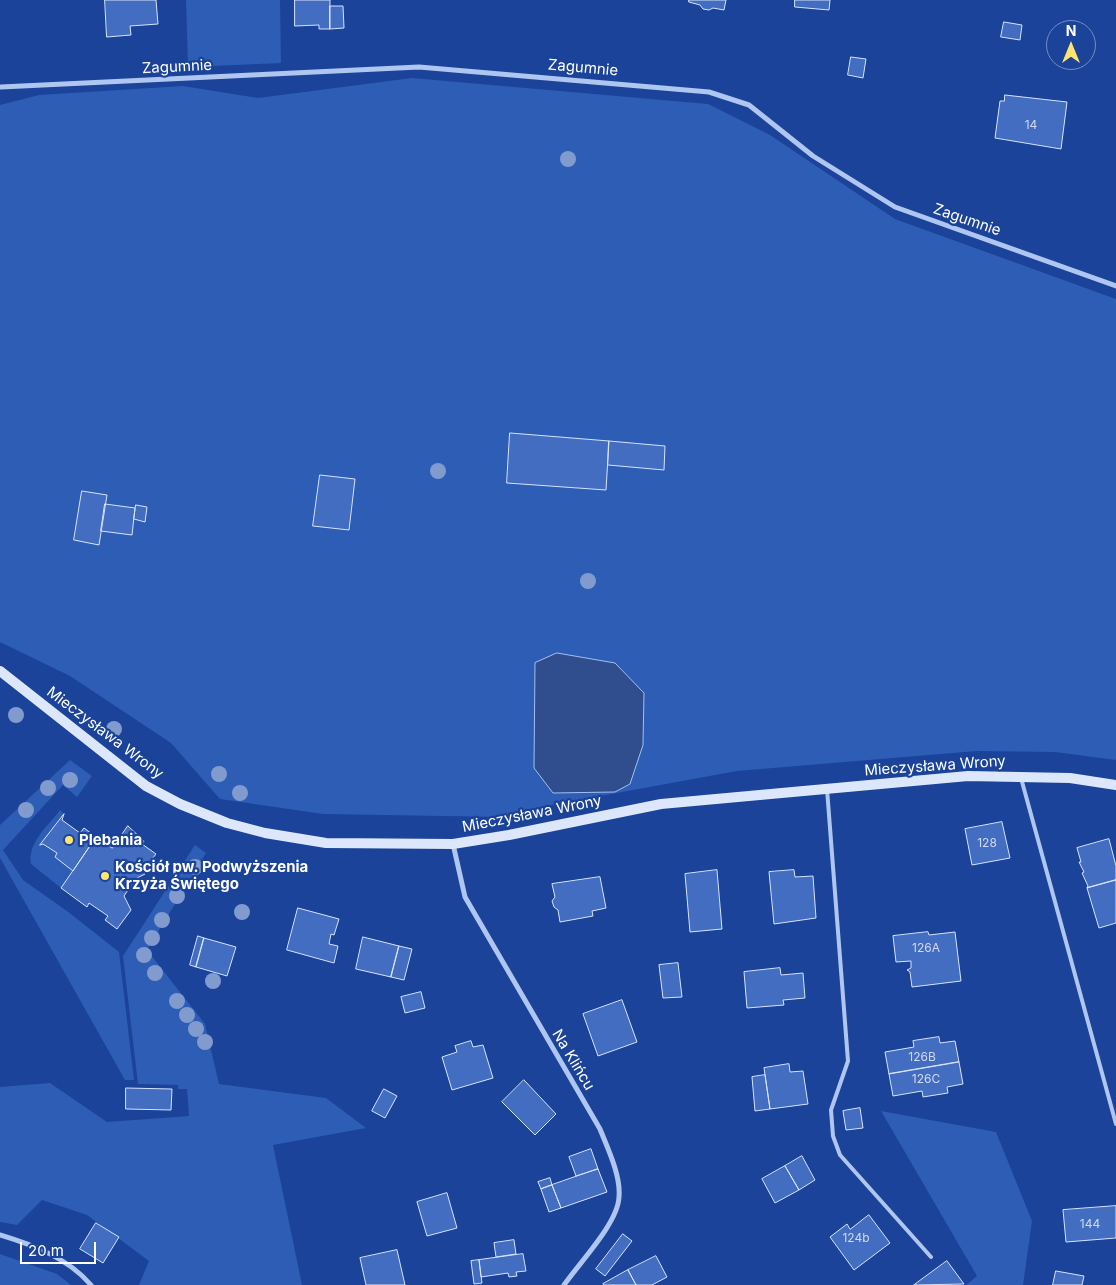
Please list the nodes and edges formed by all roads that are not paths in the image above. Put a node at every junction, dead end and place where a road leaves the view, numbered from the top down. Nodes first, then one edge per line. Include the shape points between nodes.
1 (1, 87) edge
2 (1116, 286) edge
3 (0, 671) edge
4 (1020, 776) junction
5 (1116, 785) edge
6 (827, 789) junction
7 (453, 844) junction
8 (1116, 1124) edge
9 (0, 1235) edge
10 (931, 1257) dead end
11 (90, 1285) edge
12 (564, 1285) edge

1 - 2 street, Zagumnie via 419,66 710,92 749,105 813,156 895,207
3 - 7 street, Mieczysława Wrony via 146,786 227,823 326,843
4 - 5 street, Mieczysława Wrony via 1070,778
4 - 6 street, Mieczysława Wrony via 968,776
4 - 8 lane
6 - 7 street, Mieczysława Wrony via 661,804
6 - 10 lane via 848,1061 831,1110 833,1136 840,1156
7 - 12 street, Na Klińcu via 465,896 600,1130 613,1161 619,1197 609,1227
9 - 11 street via 27,1243 65,1262

